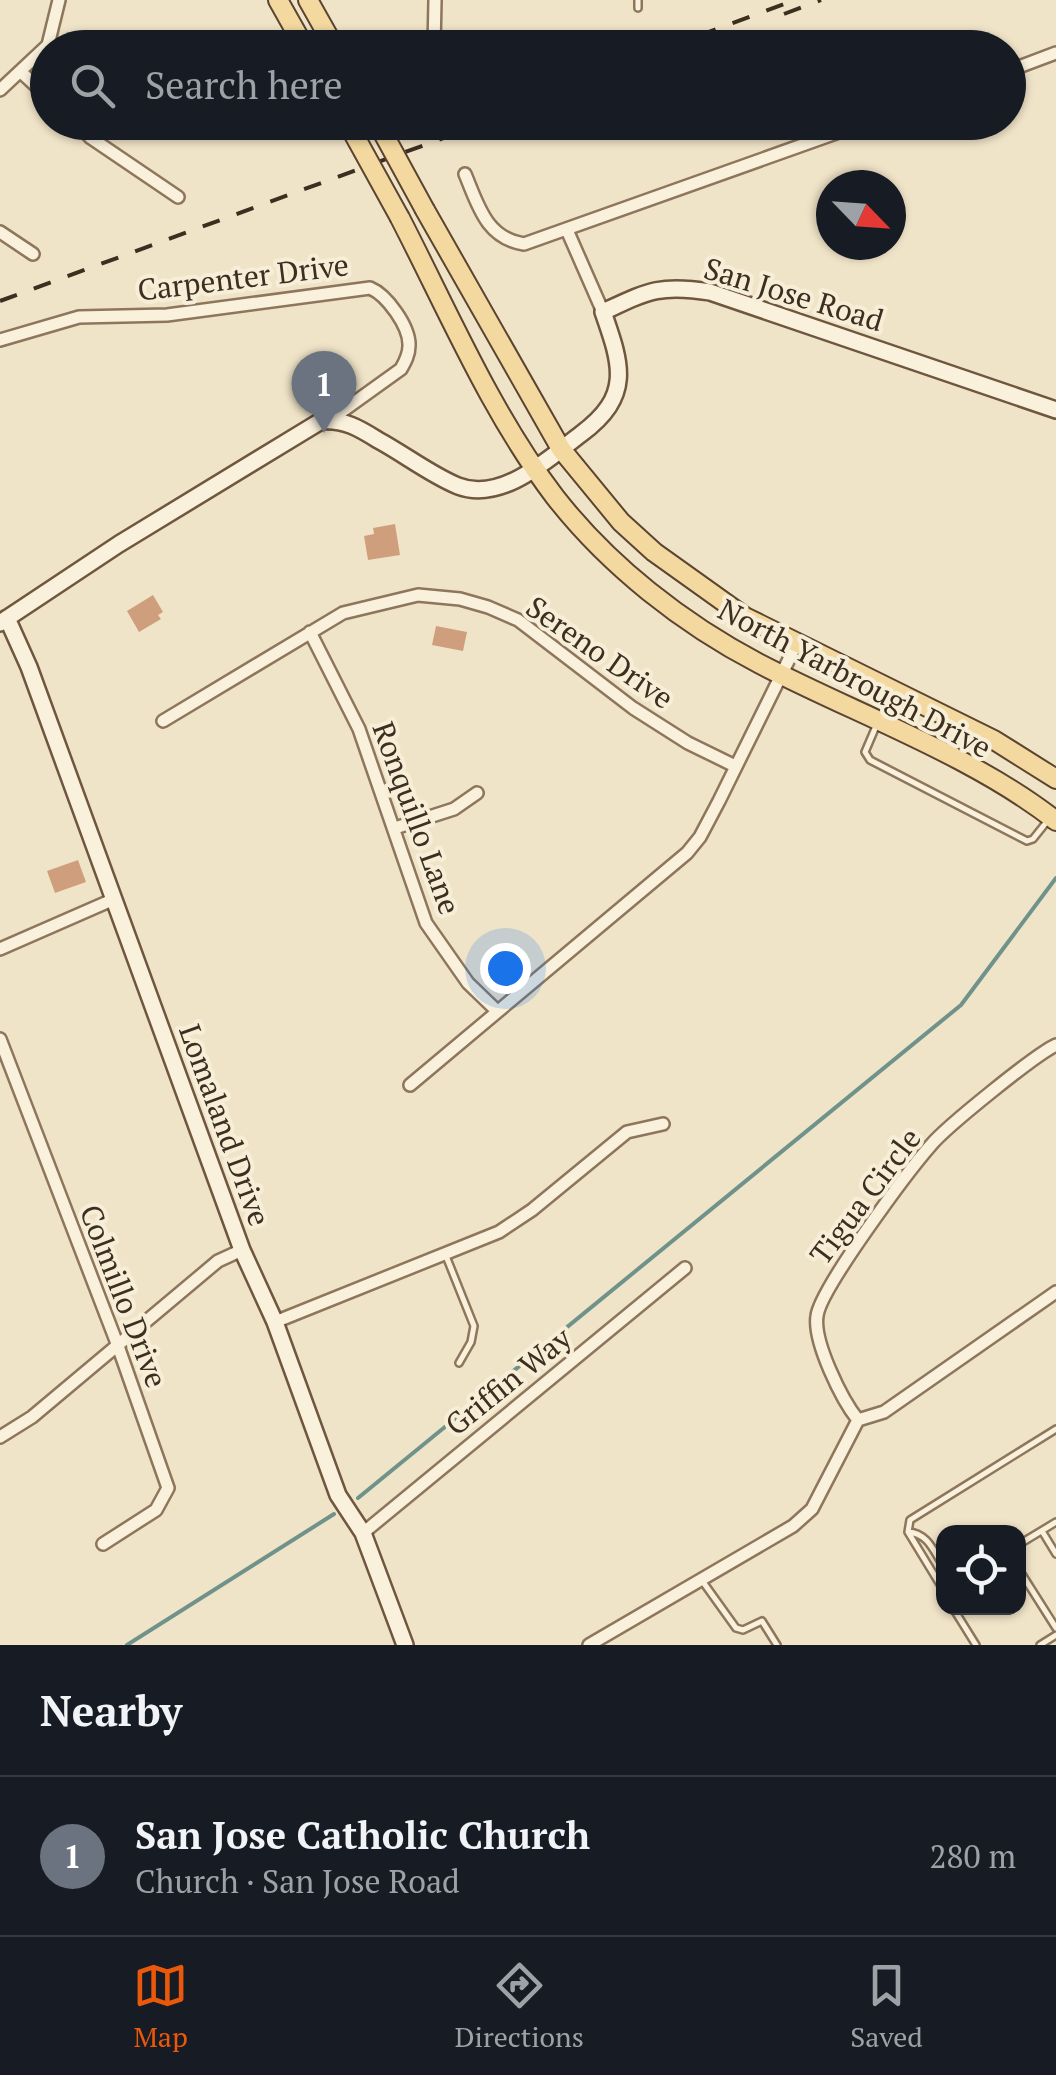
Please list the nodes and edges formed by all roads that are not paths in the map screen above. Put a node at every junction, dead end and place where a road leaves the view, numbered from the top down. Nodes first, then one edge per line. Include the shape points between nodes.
1 (59, 0) edge
2 (278, 0) edge
3 (308, 0) edge
4 (435, 0) edge
5 (52, 30) edge
6 (295, 30) edge
7 (325, 30) edge
8 (434, 30) edge
9 (1056, 53) edge
10 (30, 63) edge
11 (1026, 64) edge
12 (21, 72) junction
13 (30, 80) edge
14 (0, 90) edge
15 (94, 140) edge
16 (357, 140) edge
17 (387, 140) edge
18 (817, 140) edge
19 (465, 174) dead end
20 (178, 196) dead end
21 (566, 230) junction
22 (0, 232) edge
23 (33, 254) dead end
24 (604, 312) junction
25 (0, 340) edge
26 (1056, 410) edge
27 (330, 420) junction
28 (561, 448) junction
29 (534, 467) junction
30 (3, 620) edge
31 (310, 632) junction
32 (796, 645) junction
33 (782, 676) junction
34 (163, 721) dead end
35 (878, 722) junction
36 (735, 766) junction
37 (1056, 780) edge
38 (477, 792) dead end
39 (1054, 816) edge
40 (395, 828) junction
41 (112, 900) junction
42 (0, 949) edge
43 (496, 1010) junction
44 (0, 1039) edge
45 (1056, 1045) edge
46 (410, 1085) dead end
47 (663, 1124) dead end
48 (242, 1250) junction
49 (446, 1256) junction
50 (685, 1268) dead end
51 (1056, 1292) edge
52 (275, 1322) junction
53 (118, 1346) junction
54 (459, 1363) dead end
55 (858, 1420) junction
56 (1056, 1429) edge
57 (0, 1437) edge
58 (1056, 1522) edge
59 (1042, 1531) junction
60 (908, 1532) junction
61 (363, 1533) junction
62 (1026, 1540) edge
63 (103, 1544) dead end
64 (936, 1554) edge
65 (1056, 1554) edge
66 (936, 1578) edge
67 (702, 1580) junction
68 (1026, 1581) edge
69 (957, 1615) edge
70 (1056, 1632) edge
71 (405, 1645) edge
72 (588, 1645) edge
73 (777, 1645) edge
74 (976, 1645) edge
75 (1040, 1645) edge

1 - 5 street
2 - 6 main road
3 - 7 main road
4 - 8 street
9 - 11 street
10 - 12 street
12 - 13 street
12 - 14 street
15 - 20 street
16 - 29 main road, North Yarbrough Drive, bridge
17 - 28 main road, North Yarbrough Drive, bridge
18 - 21 street
19 - 21 street via 485,221 510,242
21 - 24 street
22 - 23 street
24 - 26 street, San Jose Road via 651,290 710,292
24 - 28 street via 620,363 617,392 600,420
25 - 27 street, Carpenter Drive via 79,318 167,315 370,288 383,295 408,335 408,357
27 - 29 street via 355,426 459,486 494,488
27 - 30 street via 310,424
28 - 29 street
28 - 32 main road, North Yarbrough Drive via 654,552
29 - 33 main road, North Yarbrough Drive via 627,573 713,637
30 - 41 street, Lomaland Drive via 29,667
31 - 34 street, Sereno Drive
31 - 36 street, Sereno Drive via 342,613 418,595 488,607 540,636 633,708
31 - 40 street, Ronquillo Lane via 359,729
32 - 33 street
32 - 37 main road, North Yarbrough Drive via 994,740
33 - 35 main road, North Yarbrough Drive
33 - 36 street
35 - 39 main road, North Yarbrough Drive
35 - 39 lane via 865,752 870,760 1027,841
36 - 43 street via 686,853
38 - 40 street via 454,808
40 - 43 street, Ronquillo Lane via 426,924
41 - 42 street
41 - 48 street, Lomaland Drive
43 - 46 street
44 - 53 street, Colmillo Drive
45 - 55 street, Tigua Circle via 932,1142 829,1286 816,1328 845,1404
47 - 49 street via 627,1132 532,1210
48 - 52 street, Lomaland Drive
48 - 53 street via 218,1261
49 - 52 street
49 - 54 lane via 474,1326
50 - 61 street, Griffin Way
51 - 55 street via 884,1412
52 - 61 street, Lomaland Drive via 338,1495
53 - 57 street
53 - 63 street, Colmillo Drive via 168,1488 156,1510
55 - 67 street via 812,1510
56 - 60 lane via 914,1516
58 - 59 lane
59 - 62 lane
59 - 65 lane
60 - 64 lane via 928,1540
60 - 66 lane
61 - 71 street, Lomaland Drive
67 - 72 street
67 - 73 lane via 736,1628 762,1622
68 - 70 lane
69 - 74 lane
70 - 75 lane

